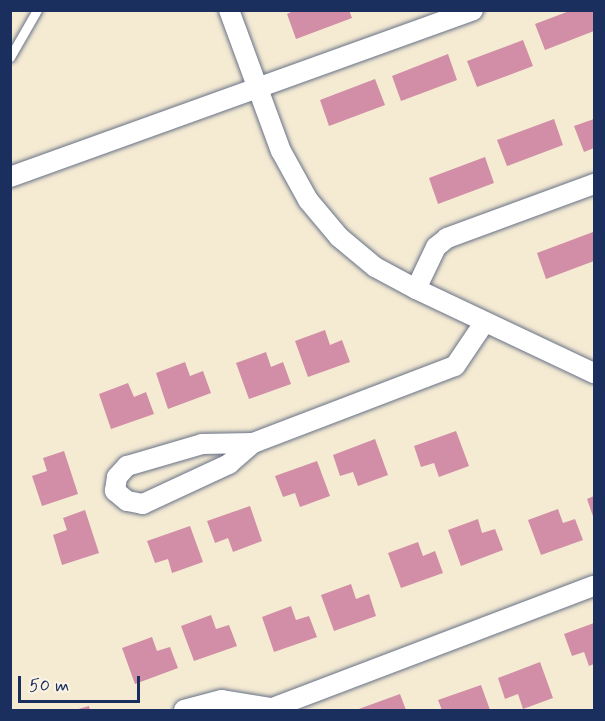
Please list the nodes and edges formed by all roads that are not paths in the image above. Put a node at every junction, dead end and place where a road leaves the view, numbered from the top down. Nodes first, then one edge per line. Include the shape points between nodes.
1 (37, 10) edge
2 (230, 10) edge
3 (473, 10) edge
4 (10, 57) edge
5 (258, 88) junction
6 (10, 177) edge
7 (594, 184) edge
8 (416, 289) junction
9 (484, 323) junction
10 (594, 373) edge
11 (253, 443) junction
12 (594, 586) edge
13 (269, 709) edge
14 (184, 711) edge

1 - 4 lane
2 - 5 street
3 - 5 street
5 - 6 street
5 - 8 street via 281,151 308,200 339,237 375,267
7 - 8 street via 447,238 436,247
8 - 9 street
9 - 10 street
9 - 11 street via 455,366
11 - 11 street via 202,444 127,466 117,477 116,491 127,501 143,504 229,464
12 - 13 street
13 - 14 street via 222,700

